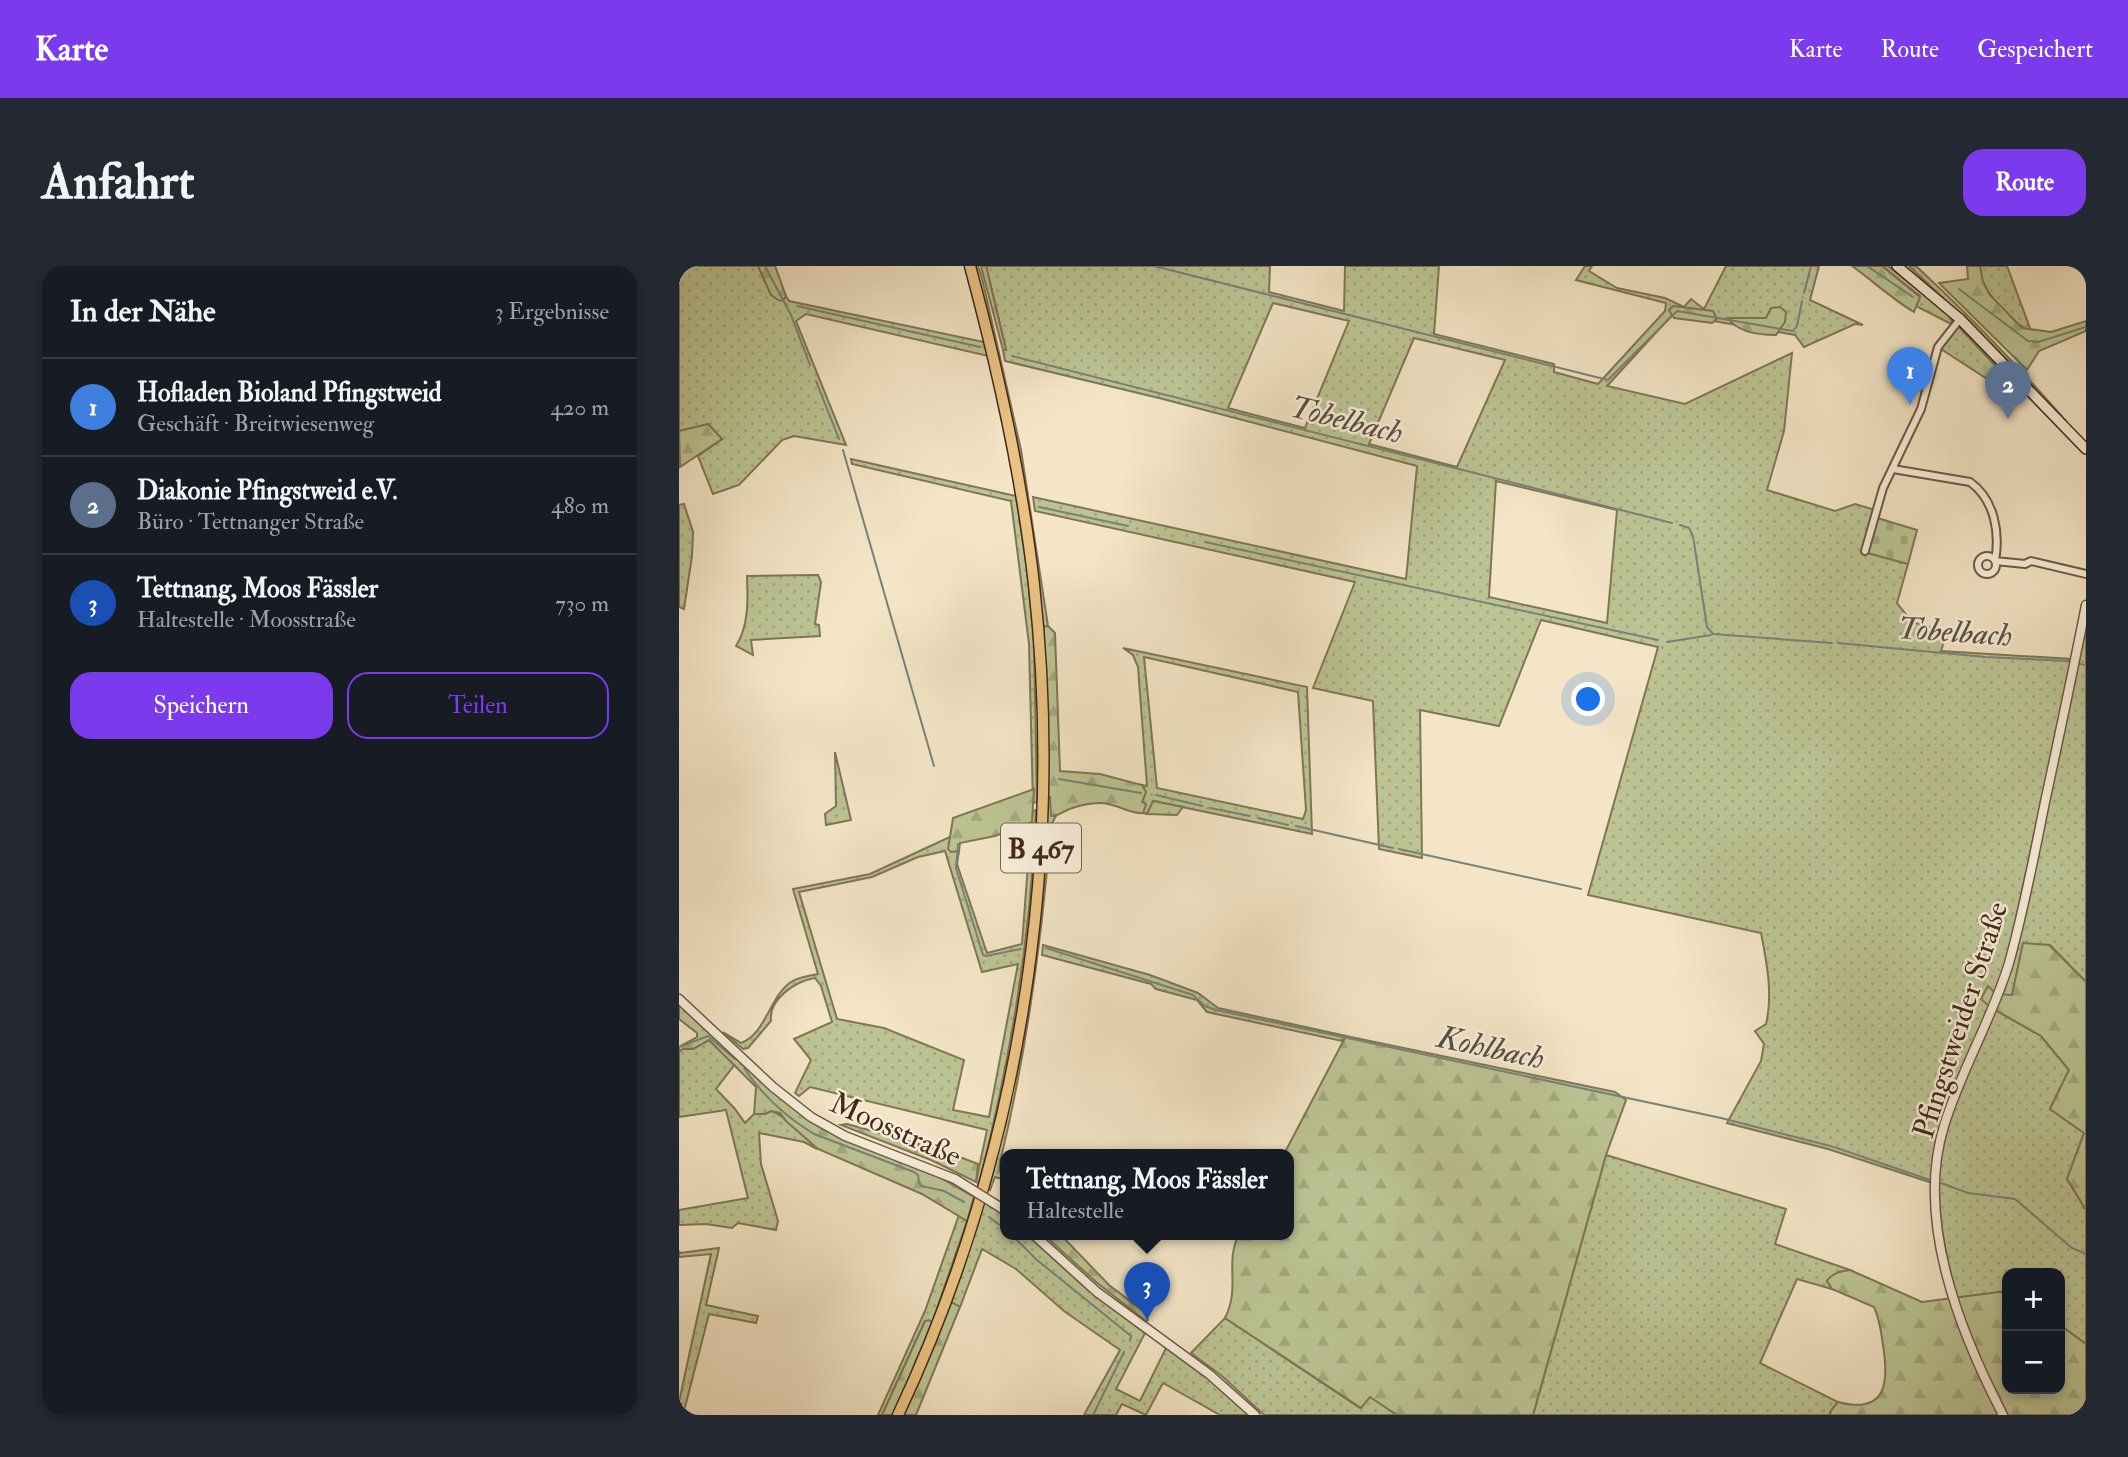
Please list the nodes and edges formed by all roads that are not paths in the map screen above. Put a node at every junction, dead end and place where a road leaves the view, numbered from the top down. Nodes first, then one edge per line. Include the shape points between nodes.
1 (970, 266) edge
2 (1899, 266) edge
3 (1960, 319) junction
4 (2086, 449) edge
5 (1893, 469) junction
6 (1865, 551) dead end
7 (2086, 574) edge
8 (2086, 605) edge
9 (679, 999) edge
10 (1000, 1207) edge
11 (1040, 1240) edge
12 (898, 1415) edge
13 (1255, 1415) edge
14 (2003, 1415) edge

1 - 12 main road, B 467 via 1007,422 1034,584 1043,730 1040,852 1024,1004 998,1132 956,1272
2 - 3 main road
3 - 4 main road
3 - 5 street via 1938,347 1921,409
5 - 6 street
5 - 7 street via 1975,486 1997,528 1995,561 2025,565 2031,561
8 - 14 street, Pfingstweider Straße via 2008,964 1944,1126 1936,1175 1936,1211 1947,1274 1965,1335
9 - 10 street, Moosstraße, bridge via 811,1118 955,1179
11 - 13 street via 1097,1292 1209,1374

